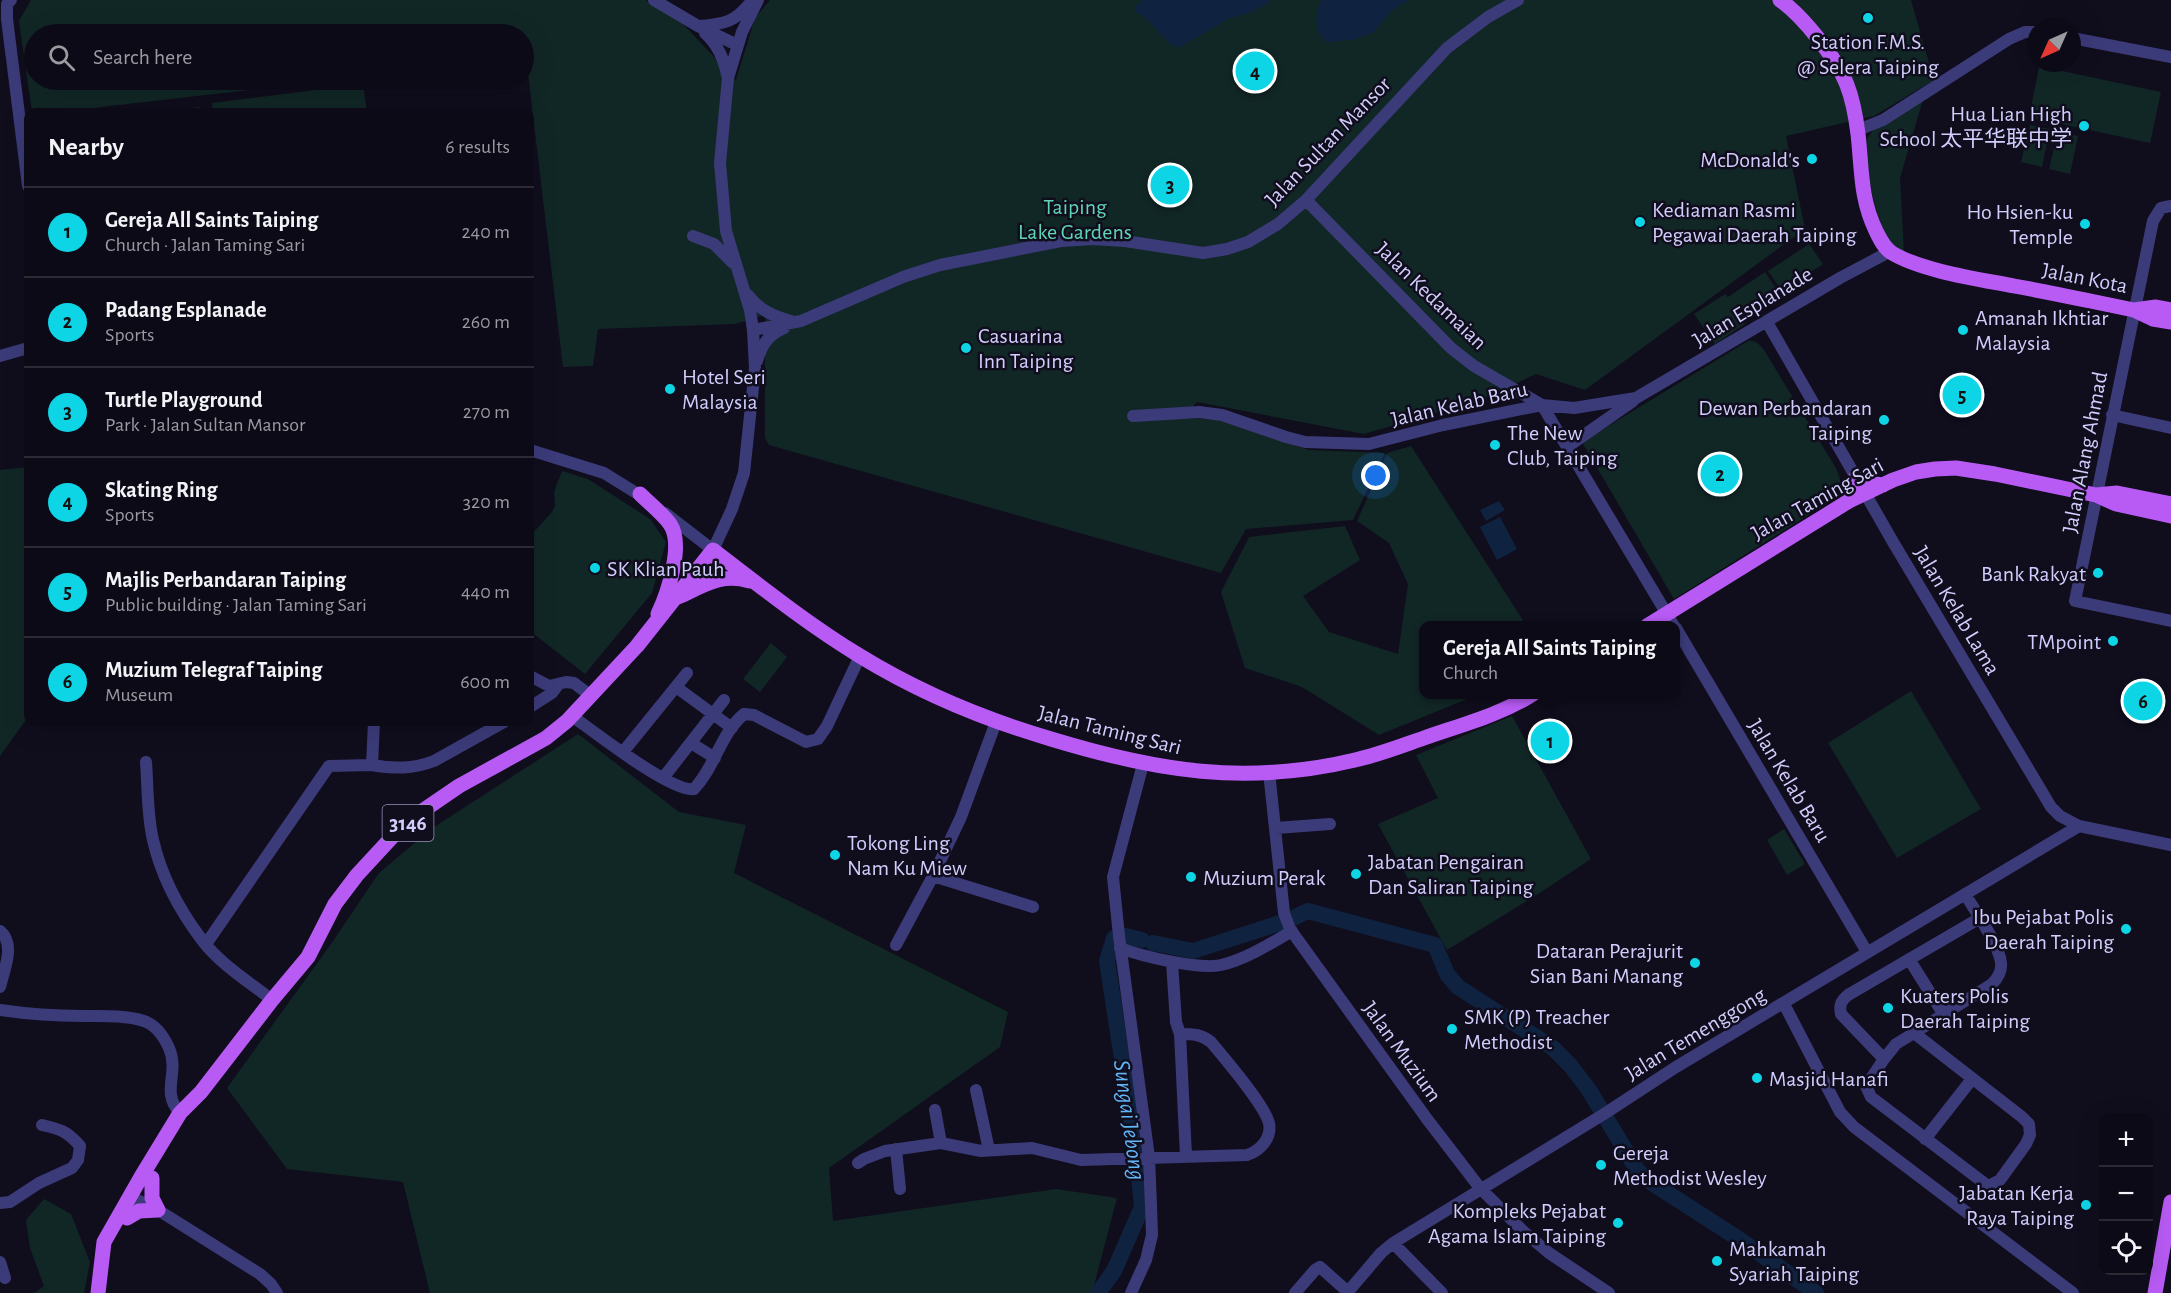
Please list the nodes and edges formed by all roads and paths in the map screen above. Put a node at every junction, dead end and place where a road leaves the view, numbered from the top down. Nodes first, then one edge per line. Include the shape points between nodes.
1 (654, 0) edge
2 (752, 0) edge
3 (758, 0) edge
4 (1518, 0) edge
5 (6, 2) edge
6 (1791, 3) edge
7 (698, 26) junction
8 (2027, 32) edge
9 (2081, 40) edge
10 (737, 45) junction
11 (2171, 57) edge
12 (728, 78) junction
13 (1858, 130) junction
14 (24, 154) edge
15 (1306, 200) junction
16 (2166, 207) edge
17 (693, 236) dead end
18 (1889, 252) junction
19 (735, 266) junction
20 (744, 289) junction
21 (2134, 310) junction
22 (2171, 310) edge
23 (796, 322) junction
24 (1767, 322) junction
25 (2171, 322) edge
26 (753, 330) junction
27 (24, 349) edge
28 (0, 356) edge
29 (755, 368) junction
30 (1636, 398) junction
31 (1542, 405) junction
32 (2112, 415) junction
33 (1133, 416) dead end
34 (2171, 428) edge
35 (1567, 447) junction
36 (534, 451) edge
37 (1856, 477) junction
38 (1883, 485) junction
39 (1865, 493) junction
40 (640, 494) junction
41 (2096, 495) junction
42 (1849, 501) junction
43 (2171, 504) edge
44 (2171, 516) edge
45 (713, 550) junction
46 (757, 584) junction
47 (676, 598) junction
48 (1671, 621) edge
49 (1673, 621) edge
50 (2171, 621) edge
51 (654, 625) junction
52 (1680, 636) edge
53 (860, 657) junction
54 (687, 673) dead end
55 (534, 678) edge
56 (558, 685) junction
57 (676, 687) junction
58 (591, 696) junction
59 (1523, 699) edge
60 (724, 700) dead end
61 (534, 704) edge
62 (713, 715) junction
63 (572, 716) junction
64 (996, 722) junction
65 (374, 726) edge
66 (497, 726) edge
67 (732, 728) junction
68 (691, 743) junction
69 (623, 752) junction
70 (715, 758) junction
71 (146, 762) dead end
72 (1143, 764) junction
73 (372, 765) junction
74 (1269, 772) junction
75 (663, 778) junction
76 (1330, 824) dead end
77 (2079, 826) junction
78 (1276, 828) junction
79 (2171, 845) edge
80 (933, 876) junction
81 (1965, 894) junction
82 (1033, 908) dead end
83 (1980, 918) junction
84 (0, 931) edge
85 (1292, 931) junction
86 (206, 944) junction
87 (896, 945) dead end
88 (1120, 948) junction
89 (1867, 952) junction
90 (1909, 959) junction
91 (1172, 962) junction
92 (0, 987) edge
93 (272, 1000) junction
94 (1784, 1004) junction
95 (0, 1010) edge
96 (1944, 1015) junction
97 (1914, 1033) junction
98 (1180, 1034) junction
99 (1884, 1059) junction
100 (1972, 1079) junction
101 (976, 1090) dead end
102 (935, 1110) dead end
103 (183, 1115) junction
104 (42, 1125) dead end
105 (1925, 1139) junction
106 (941, 1143) junction
107 (896, 1149) junction
108 (988, 1150) junction
109 (1186, 1156) junction
110 (1149, 1158) junction
111 (858, 1163) dead end
112 (152, 1178) junction
113 (1480, 1188) junction
114 (900, 1189) dead end
115 (2171, 1202) edge
116 (0, 1203) edge
117 (130, 1203) junction
118 (158, 1210) junction
119 (1393, 1243) junction
120 (0, 1262) edge
121 (5, 1278) dead end
122 (98, 1293) edge
123 (277, 1293) edge
124 (1131, 1293) edge
125 (1295, 1293) edge
126 (1348, 1293) edge
127 (1442, 1293) edge
128 (1609, 1293) edge
129 (2073, 1293) edge
130 (2155, 1293) edge

1 - 7 street
2 - 7 street via 740,16 728,22
3 - 10 street
4 - 15 street, Jalan Sultan Mansor via 1447,48
5 - 14 street
6 - 13 main road via 1841,74
7 - 10 street
7 - 12 street via 719,49
8 - 13 street via 2009,39 1883,120
9 - 11 street
10 - 12 street
12 - 19 street via 720,164 726,231
13 - 18 main road via 1861,186 1881,241
15 - 23 street, Jalan Sultan Mansor via 1267,231 1227,249 1203,253 1125,241 1061,241 940,265
15 - 31 street, Jalan Kedamaian via 1451,348 1474,366
16 - 21 street, Jalan Alang Ahmad via 2153,221
17 - 19 street via 719,247
18 - 21 main road, Jalan Kota via 1962,276
18 - 24 street, Jalan Esplanade
19 - 20 street
20 - 23 street via 766,312
20 - 26 street
21 - 22 main road, Jalan Kota
21 - 25 main road, Jalan Kota
21 - 32 street, Jalan Alang Ahmad
23 - 26 street
23 - 29 street via 764,341
24 - 30 street, Jalan Esplanade
24 - 37 street, Jalan Kelab Lama
26 - 29 street
27 - 28 street
29 - 45 street via 744,472
30 - 31 street, Jalan Esplanade via 1574,408
30 - 35 street, Jalan Esplanade
31 - 33 street, Jalan Kelab Baru via 1369,444 1305,441 1222,415 1199,412
31 - 35 street, Jalan Kelab Baru
32 - 34 street
32 - 41 street, Jalan Alang Ahmad
35 - 48 street, Jalan Kelab Baru
36 - 40 street via 588,466
37 - 38 main road
37 - 39 street, Jalan Kelab Lama
37 - 42 main road
38 - 39 main road, Jalan Taming Sari
38 - 41 main road, Jalan Taming Sari via 1916,472 1956,468
39 - 42 main road, Jalan Taming Sari
39 - 77 street, Jalan Kelab Lama via 2050,807
40 - 45 street
40 - 51 main road via 669,524 677,546
41 - 43 main road, Jalan Taming Sari via 2117,493
41 - 44 main road, Jalan Taming Sari via 2116,504
41 - 50 street, Jalan Alang Ahmad via 2075,601
42 - 49 main road, Jalan Taming Sari
45 - 46 main road, Jalan Taming Sari
45 - 47 main road, 3146
46 - 47 main road via 736,577 720,579
46 - 53 main road, Jalan Taming Sari
47 - 51 main road, 3146
51 - 58 main road, 3146
52 - 89 street, Jalan Kelab Baru
53 - 64 main road, Jalan Taming Sari via 928,693
53 - 67 street via 818,739 806,742 754,715 744,714
54 - 57 street
55 - 56 street via 549,686
56 - 58 street via 574,683
56 - 61 street
57 - 62 street
57 - 69 street
58 - 63 main road, 3146
59 - 74 main road, Jalan Taming Sari via 1491,715 1356,760
60 - 62 street
62 - 67 street
62 - 68 street
63 - 69 street
63 - 93 main road, 3146 via 546,738 443,796 394,835 335,904 308,957
64 - 72 main road, Jalan Taming Sari
64 - 80 street via 961,818
65 - 73 street
66 - 73 street via 423,765
67 - 70 street
68 - 70 street
68 - 75 street
69 - 75 street
70 - 75 street via 694,789 687,790
71 - 86 street via 153,839 161,867
72 - 74 main road, Jalan Taming Sari via 1207,772
72 - 88 street via 1113,877
73 - 86 street via 329,766
74 - 78 street, Jalan Muzium
76 - 78 street
77 - 79 street, Jalan Kelab Lama
77 - 81 street, Jalan Temenggong
78 - 85 street, Jalan Muzium via 1284,913
80 - 82 street
80 - 87 street
81 - 83 street
81 - 89 street, Jalan Temenggong
83 - 90 street
83 - 96 street via 2001,963 2000,976
84 - 92 street via 6,936 9,950
85 - 91 street via 1262,949 1219,966
85 - 113 street, Jalan Muzium
86 - 93 street
88 - 91 street
88 - 110 street
89 - 94 street, Jalan Temenggong
90 - 96 street
90 - 99 street via 1848,995 1839,1007 1841,1014
91 - 98 street
93 - 103 main road, 3146
94 - 113 street, Jalan Temenggong
94 - 129 street via 1840,1112 1854,1127
95 - 103 street via 146,1022 164,1038 170,1050 170,1098
96 - 97 street
97 - 99 street via 1896,1044
97 - 100 street
98 - 109 street
98 - 109 street via 1203,1036 1211,1042 1259,1105 1269,1125 1264,1143 1254,1153
99 - 105 street via 1867,1082 1867,1091
100 - 105 street
100 - 105 street via 2029,1124 2026,1144 2001,1180 1988,1186 1982,1183
101 - 108 street
102 - 106 street
103 - 112 main road, 3146
103 - 117 main road, 3146
104 - 116 street via 63,1130 73,1138 80,1146 78,1160 63,1173 10,1202
106 - 107 street
106 - 108 street
107 - 111 street
107 - 114 street
108 - 110 street via 1032,1148 1081,1160
109 - 110 street
110 - 124 street via 1152,1235
112 - 117 main road, 3146
112 - 118 main road via 152,1198
113 - 119 street, Jalan Temenggong
113 - 128 street, Jalan Muzium via 1549,1253
115 - 130 main road
117 - 118 main road via 139,1211
117 - 122 main road, 3146 via 111,1247 103,1255
118 - 123 street via 260,1274
119 - 126 street, Jalan Temenggong
119 - 127 street
120 - 121 street
125 - 126 street via 1320,1267

